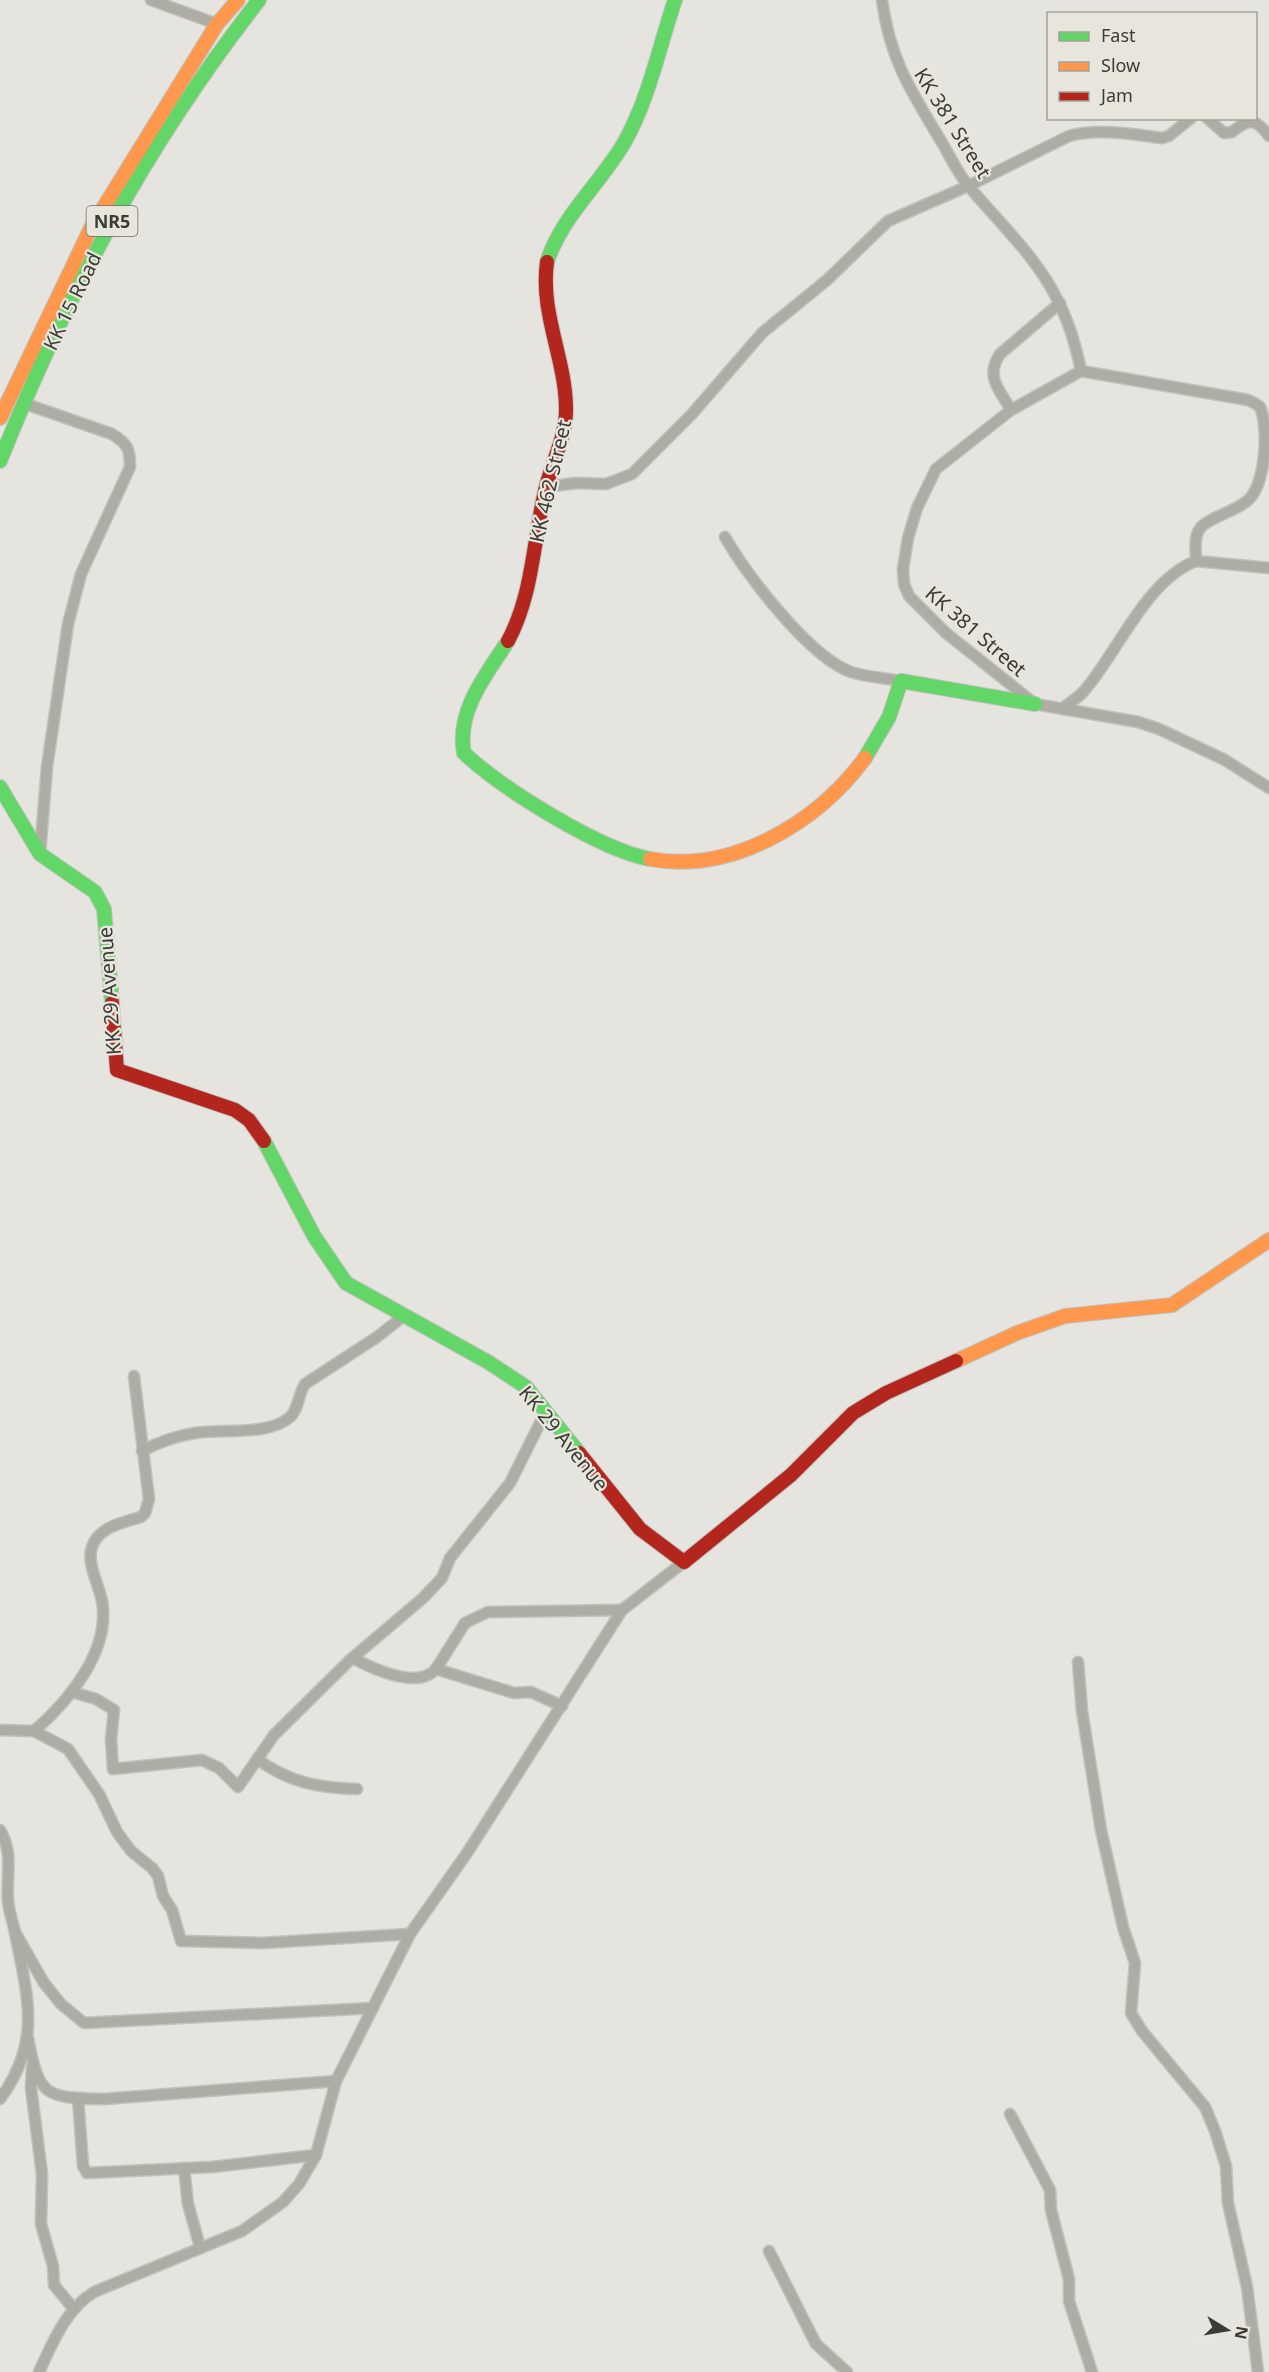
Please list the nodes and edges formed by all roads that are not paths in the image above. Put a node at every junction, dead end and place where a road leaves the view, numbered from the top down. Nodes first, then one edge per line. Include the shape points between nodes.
1 (151, 0) edge
2 (238, 0) edge
3 (259, 0) edge
4 (675, 0) edge
5 (882, 0) edge
6 (217, 24) junction
7 (1189, 120) edge
8 (1209, 120) edge
9 (1269, 136) edge
10 (968, 186) junction
11 (1060, 303) junction
12 (1081, 371) junction
13 (8, 398) junction
14 (23, 404) junction
15 (1011, 410) junction
16 (0, 418) edge
17 (0, 461) edge
18 (546, 487) junction
19 (725, 537) dead end
20 (1196, 561) junction
21 (1269, 568) edge
22 (901, 681) junction
23 (1035, 704) junction
24 (1062, 709) junction
25 (0, 787) edge
26 (1269, 788) edge
27 (40, 854) junction
28 (1269, 1240) edge
29 (405, 1315) junction
30 (134, 1376) dead end
31 (545, 1413) junction
32 (142, 1451) junction
33 (684, 1562) junction
34 (622, 1610) junction
35 (353, 1658) junction
36 (1078, 1662) dead end
37 (436, 1669) junction
38 (72, 1692) junction
39 (562, 1706) junction
40 (0, 1730) edge
41 (34, 1731) junction
42 (257, 1759) junction
43 (357, 1789) dead end
44 (0, 1830) edge
45 (15, 1932) junction
46 (410, 1934) junction
47 (373, 2008) junction
48 (27, 2038) junction
49 (33, 2062) junction
50 (336, 2081) junction
51 (78, 2098) junction
52 (0, 2099) edge
53 (1010, 2114) dead end
54 (316, 2155) junction
55 (184, 2168) junction
56 (200, 2247) junction
57 (769, 2251) dead end
58 (73, 2308) junction
59 (39, 2372) edge
60 (846, 2372) edge
61 (1092, 2372) edge
62 (1258, 2372) edge

1 - 6 street
2 - 6 main road, KK 15 Road / NR5
3 - 14 main road, KK 15 Road / NR5 via 216,54 134,182 82,276
4 - 18 main road, KK 462 Street via 636,120 550,250 544,295 566,409
5 - 10 street, KK 381 Street via 890,44 902,76
6 - 13 main road, KK 15 Road / NR5 via 91,228
7 - 10 street via 1162,138 1104,131 1069,136
8 - 9 street via 1224,133 1248,121
10 - 11 street, KK 381 Street via 1016,237
10 - 18 street via 902,213 882,227 827,280 762,333 692,414 632,474 606,484
11 - 12 street, KK 381 Street via 1075,340
11 - 15 street via 994,363 992,376
12 - 15 street, KK 381 Street
12 - 20 street via 1224,395 1259,406 1266,419 1268,456 1263,475 1248,501 1202,526 1196,538
13 - 14 main road
13 - 16 main road, KK 15 Road / NR5
14 - 17 main road, KK 15 Road / NR5
14 - 27 street via 112,434 130,450 130,467 81,574 68,624 47,767
15 - 23 street, KK 381 Street via 945,460 928,481 908,538 904,584 925,615
18 - 22 main road, KK 462 Street via 521,615 469,707 460,744 472,761 558,817 612,846 656,860 706,860 733,854 781,834 838,789 882,735 895,708
19 - 22 street via 772,602 824,655 850,671
20 - 21 street
20 - 24 street via 1183,566 1159,588 1082,693
22 - 23 main road
23 - 24 street, KK 381 Street
24 - 26 street, KK 381 Street via 1159,729 1225,760
25 - 27 main road, KK 29 Avenue
27 - 29 main road, KK 29 Avenue via 95,892 104,909 117,1070 235,1110 249,1120 340,1275 360,1293
28 - 33 main road via 1172,1305 1065,1316 1017,1333 886,1393 853,1413 791,1475
29 - 31 main road, KK 29 Avenue via 514,1379
29 - 32 street via 305,1384 292,1416 286,1420 264,1430 193,1433 162,1440
30 - 32 street
31 - 33 main road, KK 29 Avenue via 640,1529
31 - 35 street via 510,1483 450,1558 442,1578
32 - 38 street via 149,1499 145,1513 107,1529 92,1546 90,1558 103,1619 94,1652
33 - 34 street
34 - 37 street via 488,1611 465,1623
34 - 39 street
35 - 37 street via 379,1672 422,1678
35 - 42 street via 274,1736
36 - 62 street via 1101,1830 1135,1963 1131,2013 1205,2108 1215,2131 1226,2166 1228,2203 1247,2287
37 - 39 street via 514,1693 531,1692
38 - 41 street
38 - 42 street via 96,1699 114,1710 113,1769 202,1760 219,1768 238,1787
39 - 46 street
40 - 41 street
41 - 46 street via 68,1749 99,1794 117,1832 158,1876 181,1941 262,1943
42 - 43 street via 295,1781 330,1789
44 - 45 street via 11,1865 9,1903
45 - 47 street via 44,1983 84,2023
45 - 48 street via 29,2017
46 - 47 street
47 - 50 street
48 - 49 street
48 - 52 street via 18,2071
49 - 51 street via 38,2080 47,2092
49 - 58 street via 31,2088 42,2174 41,2224 54,2285
50 - 51 street
50 - 54 street
51 - 55 street via 82,2166 87,2173
53 - 61 street via 1050,2190 1051,2210 1069,2279 1069,2301
54 - 55 street
54 - 56 street via 283,2202 242,2231
55 - 56 street via 188,2204
56 - 58 street via 94,2292
57 - 60 street via 816,2344
58 - 59 street

